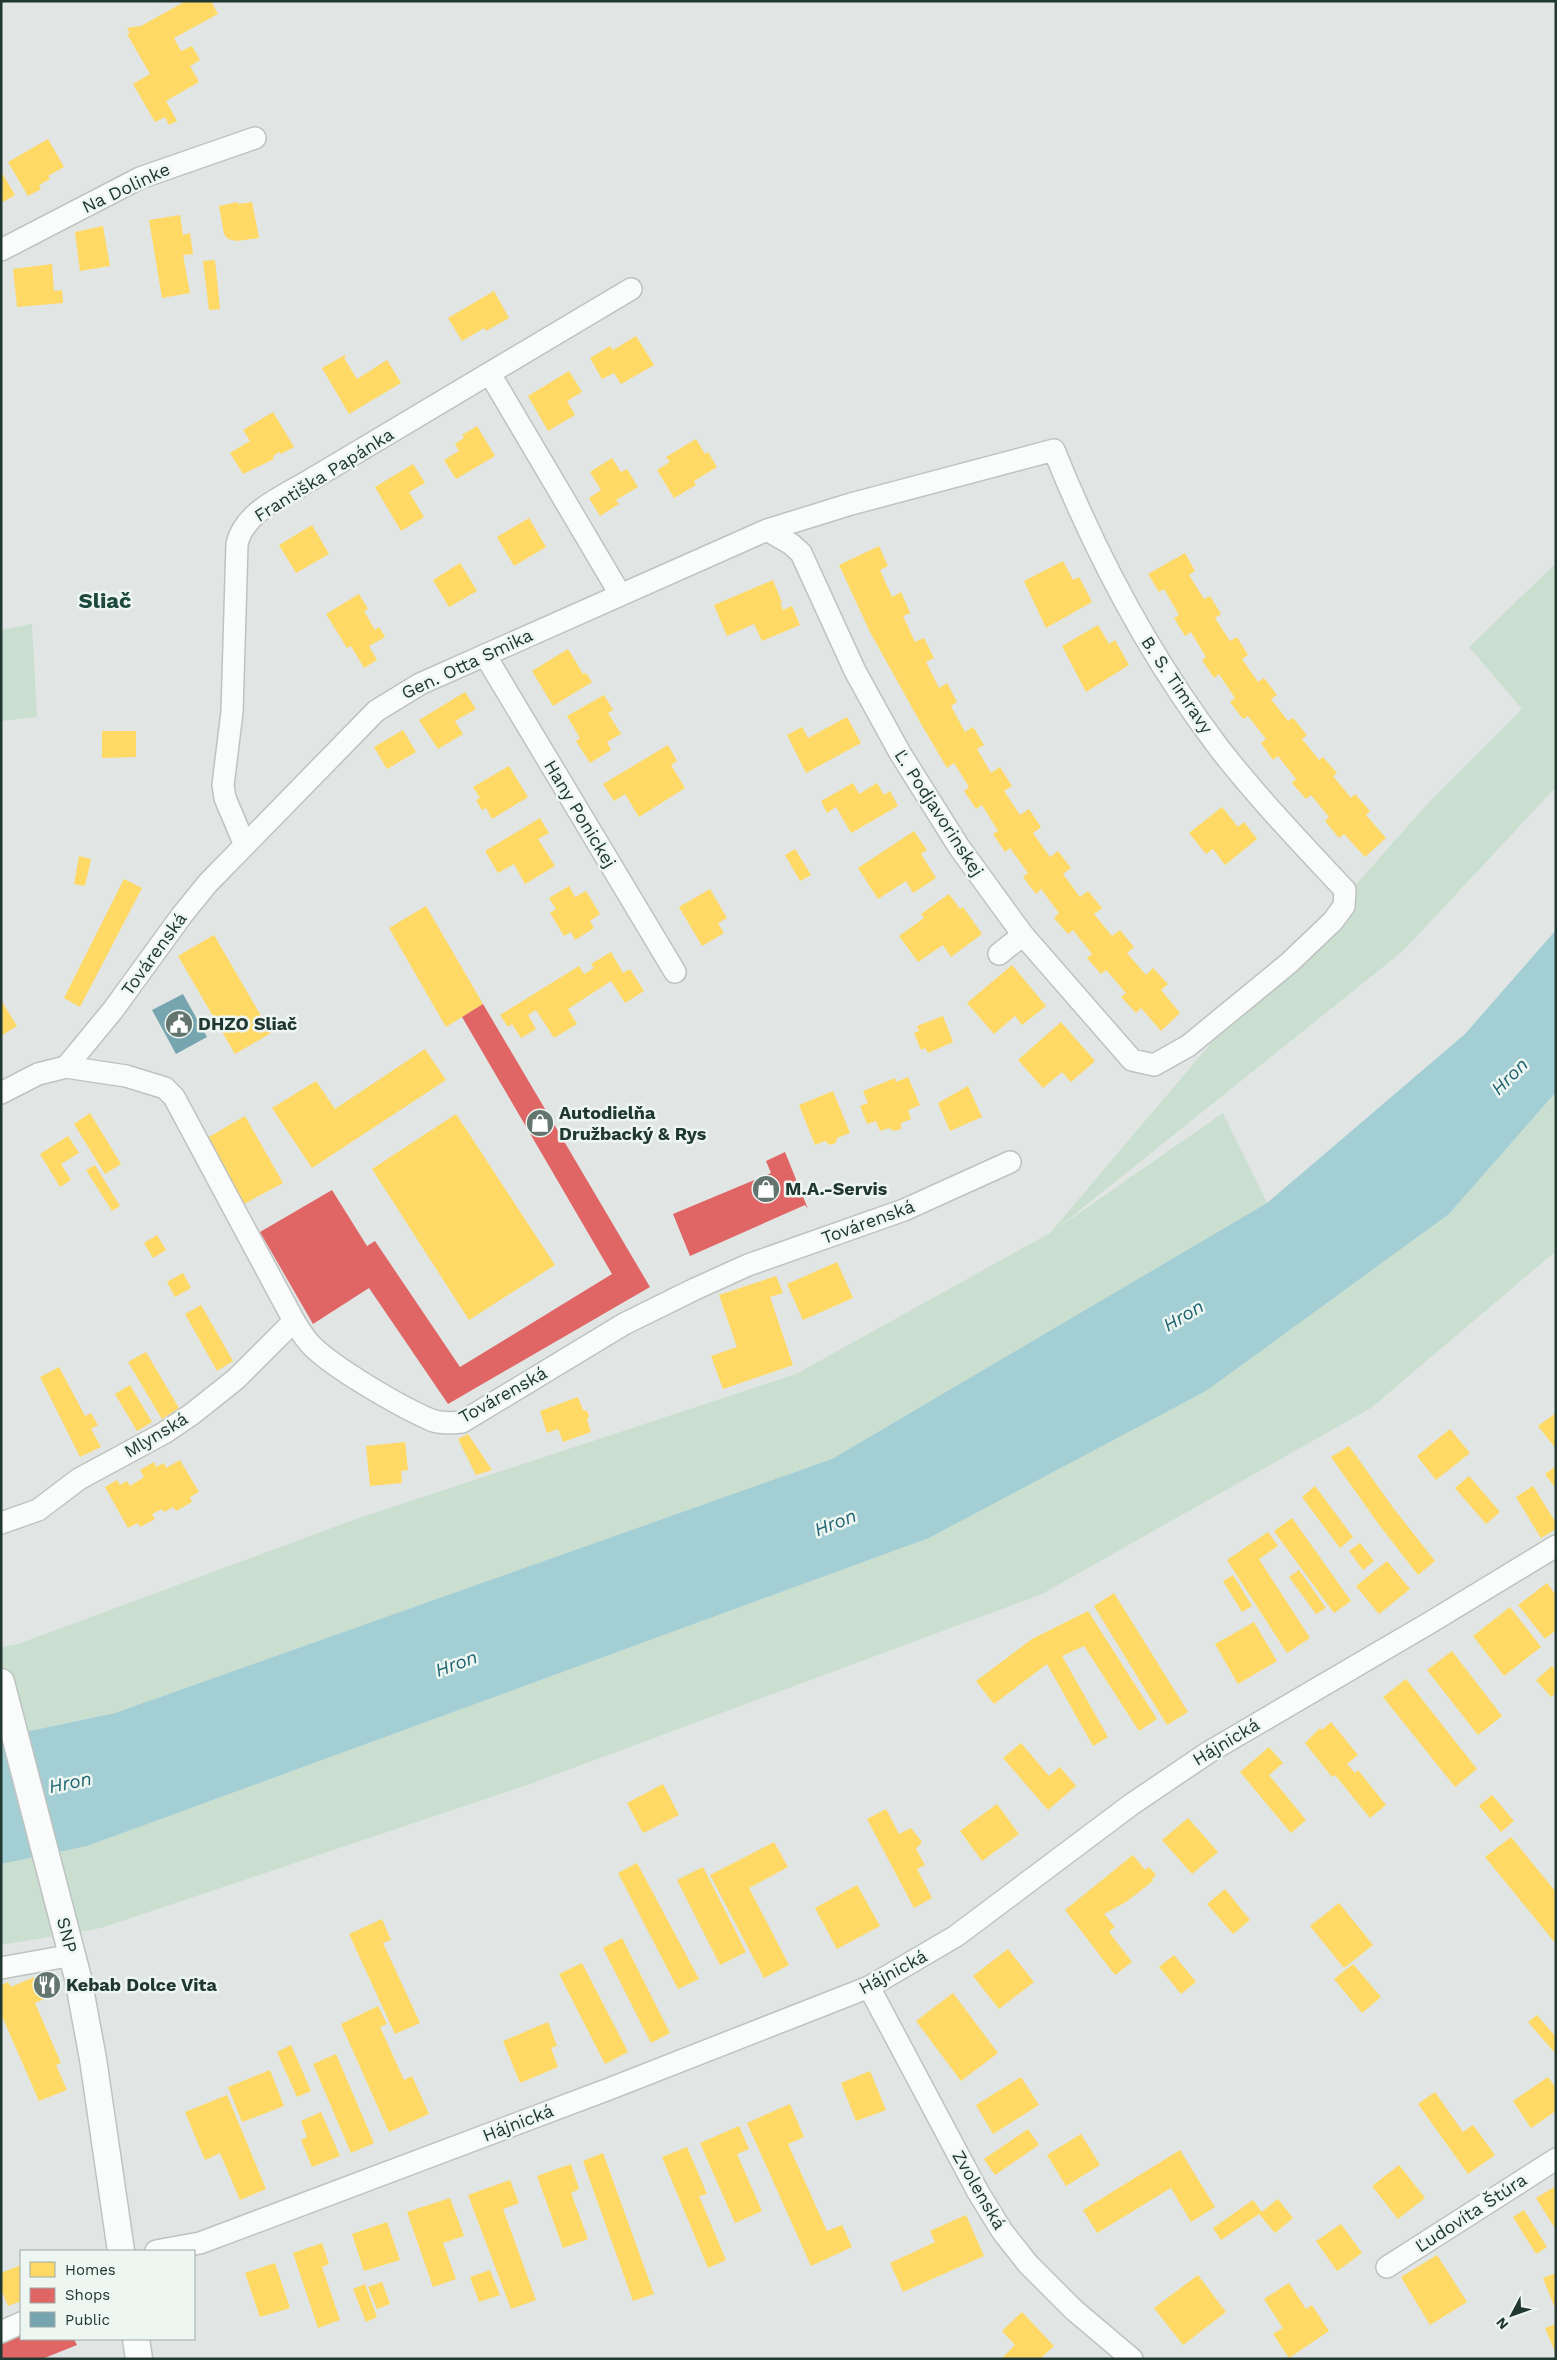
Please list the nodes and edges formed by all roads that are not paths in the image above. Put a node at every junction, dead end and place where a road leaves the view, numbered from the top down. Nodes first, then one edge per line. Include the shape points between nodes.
1 (255, 138) dead end
2 (1, 250) edge
3 (631, 289) dead end
4 (490, 374) junction
5 (1054, 450) joint
6 (767, 530) junction
7 (620, 594) junction
8 (484, 656) junction
9 (244, 844) junction
10 (1023, 935) junction
11 (999, 954) dead end
12 (674, 972) dead end
13 (1154, 1065) joint
14 (66, 1067) junction
15 (1, 1094) edge
16 (1010, 1162) dead end
17 (294, 1321) junction
18 (1, 1523) edge
19 (1556, 1546) edge
20 (1, 1682) edge
21 (72, 1955) junction
22 (1, 1968) edge
23 (869, 1987) junction
24 (1556, 2159) edge
25 (121, 2250) edge
26 (162, 2250) edge
27 (1387, 2267) dead end
28 (20, 2323) edge
29 (1, 2332) edge
30 (136, 2340) edge
31 (139, 2359) edge
32 (1132, 2359) edge

1 - 2 street, Na Dolinke via 140,178
3 - 4 street, Františka Papánka
4 - 7 street
4 - 9 street, Františka Papánka via 268,507 243,526 237,544 232,712 223,785
5 - 6 street, Gen. Otta Smika
5 - 13 street, B. S. Timravy via 1078,510 1108,569 1139,628 1178,688 1219,747 1274,814 1345,890 1344,906 1333,921 1290,963 1188,1046
6 - 7 street, Gen. Otta Smika
6 - 10 street, Ľ. Podjavorinskej via 801,553 847,654 900,753 959,848
7 - 8 street, Gen. Otta Smika
8 - 9 street, Gen. Otta Smika via 420,684 376,711
8 - 12 street, Hany Ponickej
9 - 14 street, Továrenská via 182,915 113,1010
10 - 11 street
10 - 13 street, Ľ. Podjavorinskej via 1132,1060
14 - 15 street, Továrenská via 38,1074
14 - 17 street, Továrenská via 126,1076 165,1088 174,1097
16 - 17 street, Továrenská via 904,1210 748,1265 695,1289 624,1324 462,1422 430,1420 382,1393 324,1356 311,1345
17 - 18 street, Mlynská via 236,1379 192,1414 164,1433 79,1479 38,1510
19 - 23 street, Hájnická via 1209,1752 1132,1804 956,1936
20 - 21 street, SNP
21 - 22 street
21 - 25 street, SNP via 93,2059
23 - 26 street, Hájnická via 200,2243
23 - 32 street, Zvolenská via 1002,2231 1028,2264 1074,2310
24 - 27 street, Ľudovíta Štúra
28 - 29 street
30 - 31 street

